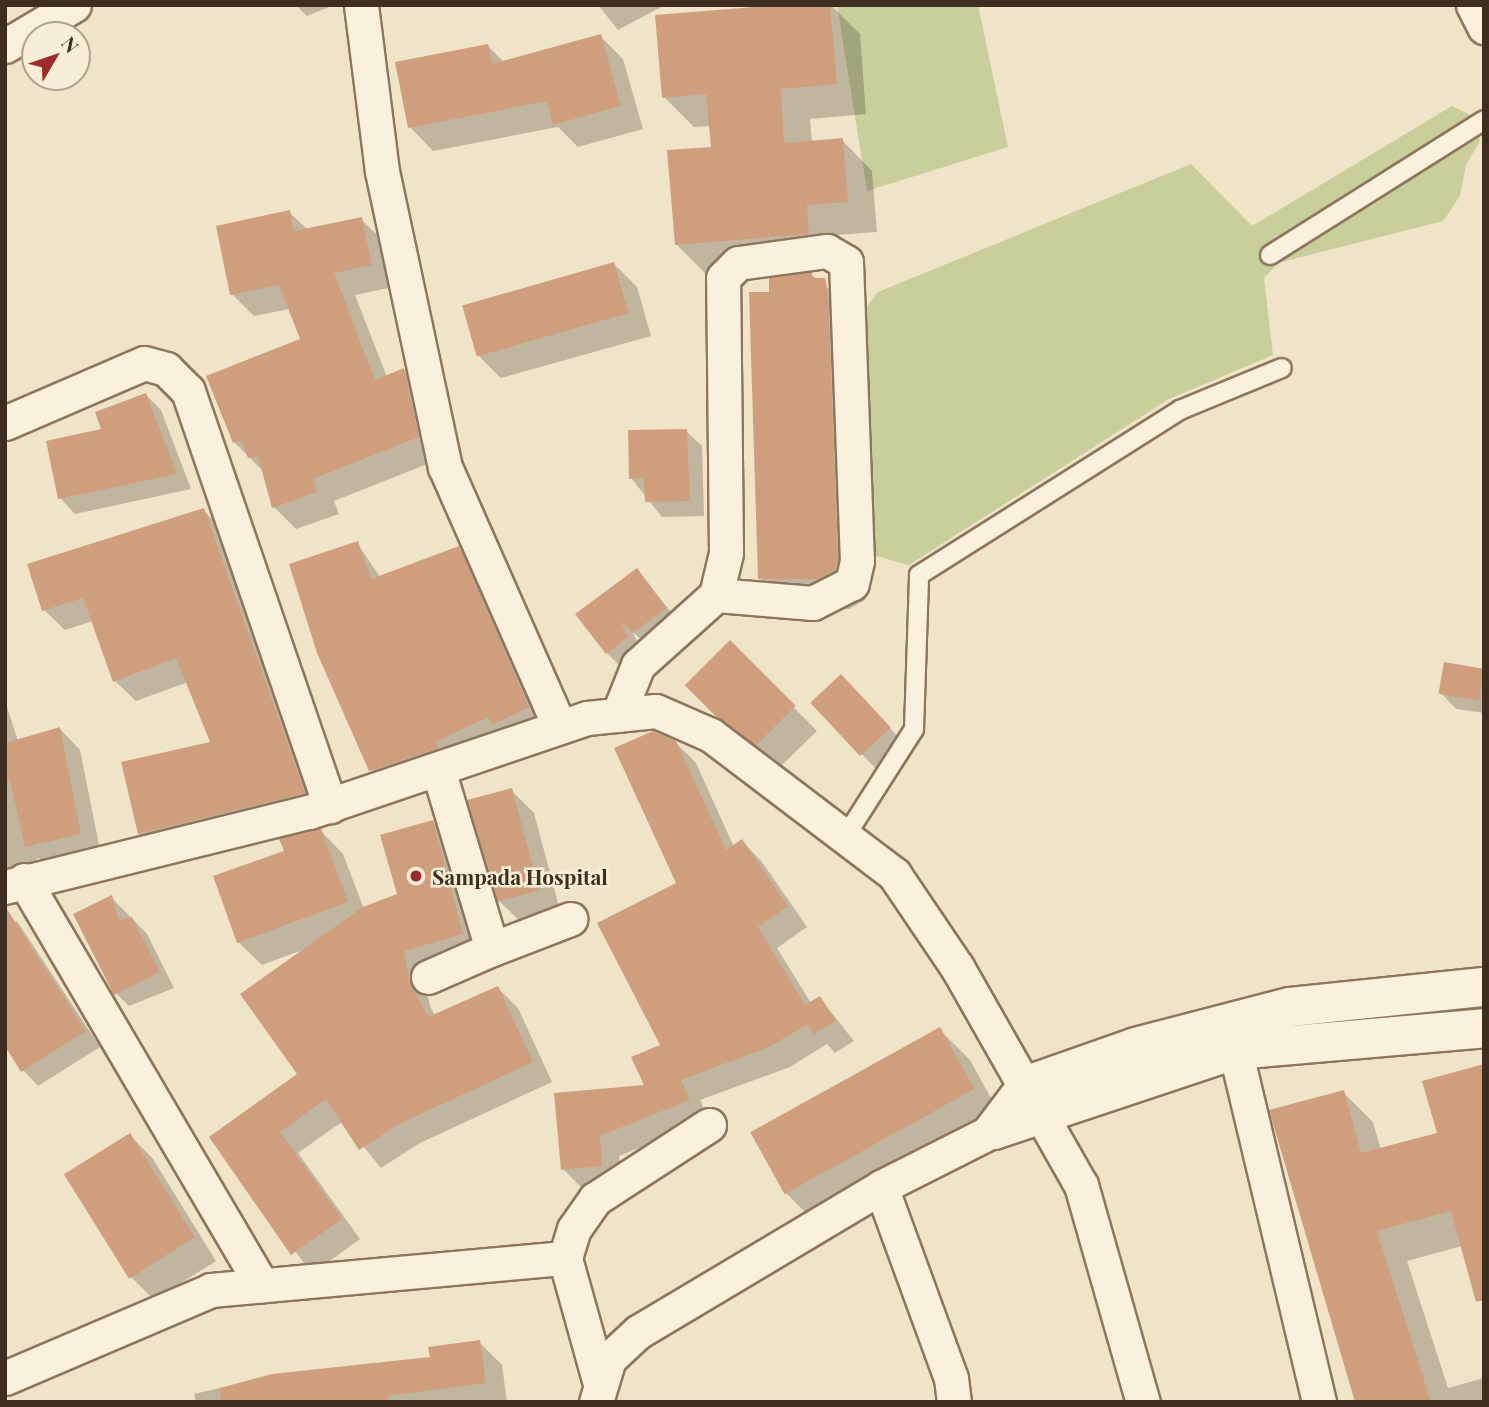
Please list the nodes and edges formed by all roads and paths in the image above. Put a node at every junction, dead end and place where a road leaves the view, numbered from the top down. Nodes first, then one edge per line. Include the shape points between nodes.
1 (74, 5) edge
2 (361, 5) edge
3 (1473, 5) edge
4 (1484, 27) edge
5 (5, 46) edge
6 (1484, 120) edge
7 (1270, 255) dead end
8 (1282, 368) dead end
9 (5, 424) edge
10 (716, 595) junction
11 (618, 715) junction
12 (559, 726) junction
13 (438, 769) junction
14 (330, 806) junction
15 (845, 837) junction
16 (14, 883) edge
17 (570, 919) dead end
18 (492, 949) junction
19 (428, 978) dead end
20 (1484, 987) edge
21 (1484, 1028) edge
22 (1232, 1036) junction
23 (1037, 1099) junction
24 (709, 1125) dead end
25 (993, 1130) joint
26 (881, 1187) junction
27 (565, 1258) junction
28 (262, 1285) junction
29 (5, 1378) edge
30 (598, 1391) edge
31 (1317, 1401) edge
32 (954, 1402) edge
33 (1143, 1402) edge

1 - 5 street
2 - 12 street via 382,171 444,467
3 - 4 street
6 - 7 lane
8 - 15 lane via 1180,410 919,575 914,729
9 - 14 street via 144,363 166,369 188,391
10 - 10 street via 726,553 723,278 738,263 827,251 846,262 857,561 852,583 813,603
10 - 11 street via 638,665
11 - 12 street
11 - 15 street via 656,711 710,735
12 - 13 street
13 - 14 street
13 - 18 street
14 - 16 street
15 - 23 street via 894,874
16 - 28 street
17 - 18 street
18 - 19 street
20 - 22 street via 1290,1007
21 - 22 street
22 - 23 street
22 - 31 street
23 - 25 street
23 - 33 street via 1081,1185
24 - 27 street via 595,1199 574,1229
25 - 26 street
26 - 30 street via 638,1332 609,1359
26 - 32 street via 951,1378
27 - 28 street
27 - 30 street
28 - 29 street via 211,1290

